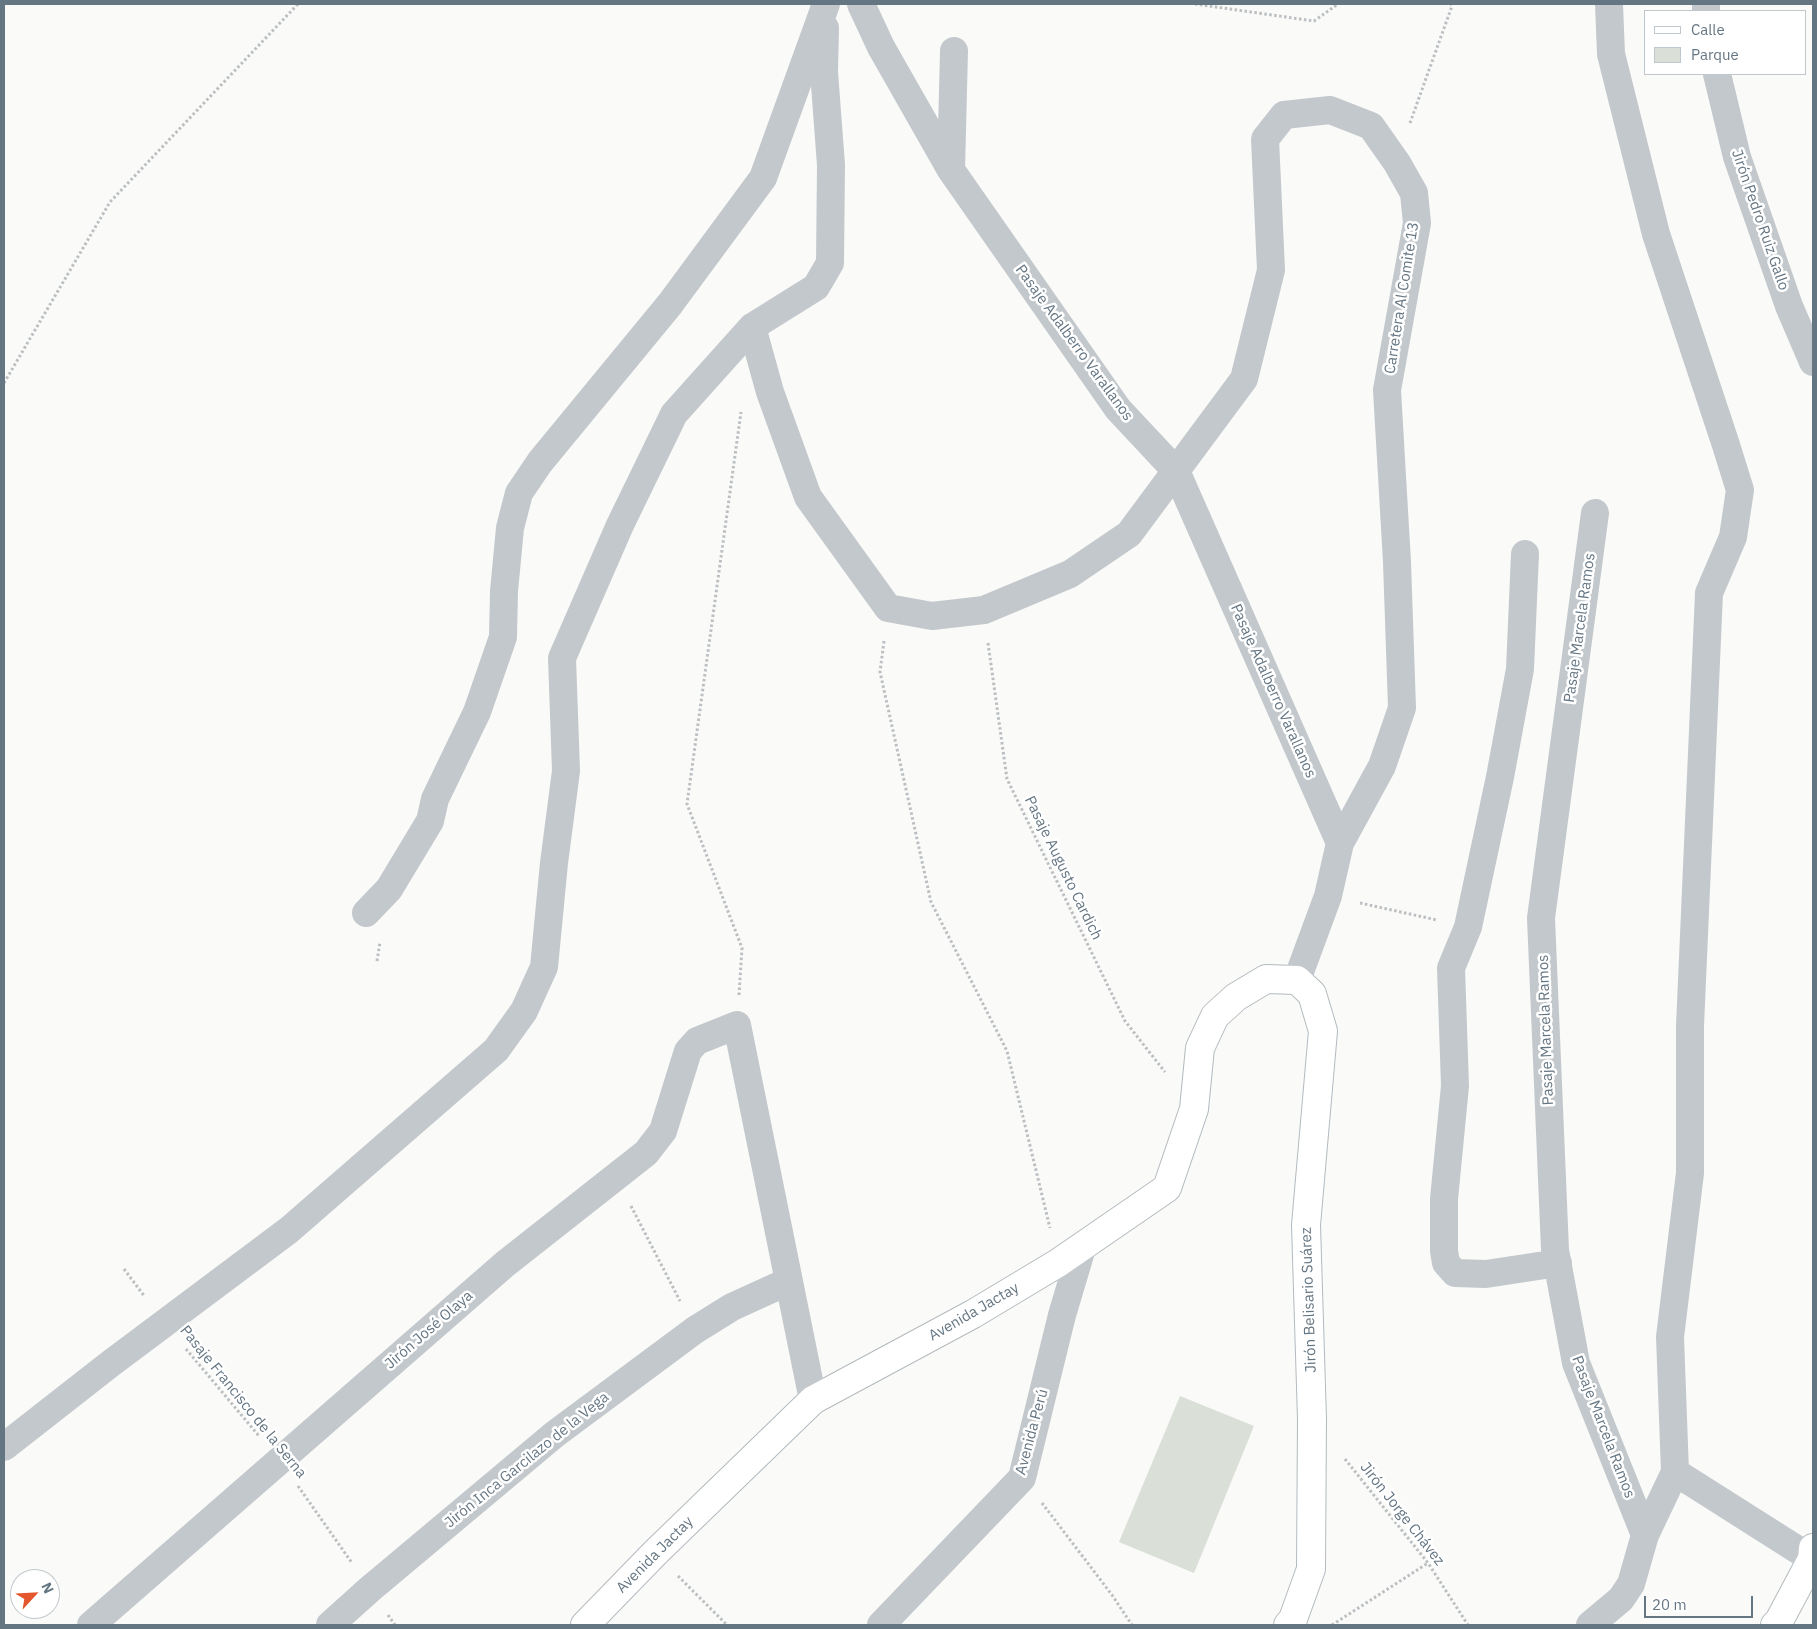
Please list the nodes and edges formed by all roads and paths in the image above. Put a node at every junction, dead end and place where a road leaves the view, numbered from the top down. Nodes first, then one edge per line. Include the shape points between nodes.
1 (298, 4) edge
2 (826, 4) edge
3 (861, 4) edge
4 (1196, 4) edge
5 (1338, 4) edge
6 (1451, 4) edge
7 (1609, 4) edge
8 (954, 51) dead end
9 (1717, 75) edge
10 (1397, 162) junction
11 (951, 170) junction
12 (752, 327) junction
13 (1813, 362) edge
14 (4, 383) edge
15 (742, 405) dead end
16 (1176, 471) junction
17 (1595, 513) dead end
18 (1525, 554) dead end
19 (888, 608) junction
20 (984, 610) junction
21 (1340, 844) junction
22 (366, 913) dead end
23 (1297, 980) junction
24 (737, 1025) junction
25 (1194, 1109) junction
26 (616, 1177) junction
27 (1082, 1248) junction
28 (1058, 1263) junction
29 (1558, 1263) junction
30 (124, 1269) dead end
31 (789, 1281) junction
32 (164, 1323) junction
33 (695, 1330) junction
34 (813, 1400) junction
35 (1312, 1419) junction
36 (4, 1447) edge
37 (280, 1461) junction
38 (1675, 1472) junction
39 (1022, 1478) junction
40 (1645, 1535) junction
41 (656, 1552) junction
42 (1812, 1554) edge
43 (1428, 1563) junction
44 (370, 1589) junction
45 (91, 1625) edge
46 (330, 1625) edge
47 (395, 1625) edge
48 (585, 1625) edge
49 (727, 1625) edge
50 (882, 1625) edge
51 (1132, 1625) edge
52 (1288, 1625) edge
53 (1332, 1625) edge
54 (1468, 1625) edge
55 (1590, 1625) edge
56 (1775, 1625) edge

1 - 14 path via 110,202
2 - 12 street via 824,72 830,165 830,263 816,287
2 - 22 street via 764,178 670,304 540,462 519,493 510,528 503,637 476,712 435,799 430,821 389,889
3 - 11 street, Pasaje Adalberro Varallanos via 881,47
4 - 5 path via 1314,22
6 - 10 path
7 - 38 street via 1611,54 1656,234 1740,490 1733,537 1709,593 1690,1026 1690,1173 1670,1337
8 - 11 street
9 - 13 street, Jirón Pedro Ruiz Gallo via 1737,157 1789,306
10 - 16 street, Carretera Al Comite 13 via 1371,126 1330,110 1284,115 1265,139 1271,270 1244,379
10 - 21 street, Carretera Al Comite 13 via 1414,193 1417,224 1387,390 1398,562 1402,708 1382,766
11 - 16 street, Pasaje Adalberro Varallanos via 1118,409
12 - 19 street via 770,392 808,497
12 - 32 street via 674,414 620,525 562,658 566,771 544,967 524,1011 496,1050 289,1230
15 - 24 path via 688,804 742,948
16 - 20 street, Carretera Al Comite 13 via 1129,534 1070,574
16 - 21 street, Pasaje Adalberro Varallanos
17 - 29 street, Pasaje Marcela Ramos via 1541,918
18 - 29 street via 1520,669 1468,927 1451,968 1455,1086 1444,1199 1444,1251 1446,1263 1455,1272 1486,1274
19 - 20 street, Carretera Al Comite 13 via 932,616
19 - 28 path via 880,672 931,902 1006,1051
20 - 25 path, Pasaje Augusto Cardich via 1007,779 1125,1021
21 - 23 street, Carretera Al Comite 13 via 1328,896
23 - 25 street, Avenida Jactay via 1266,979 1236,997 1215,1016 1200,1048
23 - 35 street, Jirón Belisario Suárez via 1312,994 1323,1030 1306,1225
24 - 26 street, Jirón José Olaya via 697,1041 688,1052 663,1131 646,1153
24 - 31 street
25 - 27 street, Avenida Jactay via 1167,1188
26 - 33 path
26 - 37 street, Jirón José Olaya via 505,1264
27 - 28 street, Avenida Jactay
27 - 39 street, Avenida Perú
28 - 34 street, Avenida Jactay via 973,1314
29 - 40 street, Pasaje Marcela Ramos via 1576,1363
30 - 32 path, Pasaje Francisco de la Serna
31 - 33 street, Jirón Inca Garcilazo de la Vega via 732,1307
31 - 34 street
32 - 36 street
32 - 37 path, Pasaje Francisco de la Serna
33 - 44 street, Jirón Inca Garcilazo de la Vega via 555,1434
34 - 41 street, Avenida Jactay
35 - 43 path, Jirón Jorge Chávez
35 - 52 street, Jirón Belisario Suárez via 1311,1570
37 - 44 path, Pasaje Francisco de la Serna
37 - 45 street, Jirón José Olaya
38 - 40 street
38 - 42 street
39 - 50 street, Avenida Perú
39 - 51 path
40 - 55 street via 1631,1584 1621,1599
41 - 48 street, Avenida Jactay
41 - 49 path
42 - 56 street
43 - 53 path
43 - 54 path, Jirón Jorge Chávez
44 - 46 street, Jirón Inca Garcilazo de la Vega
44 - 47 path, Pasaje Francisco de la Serna

